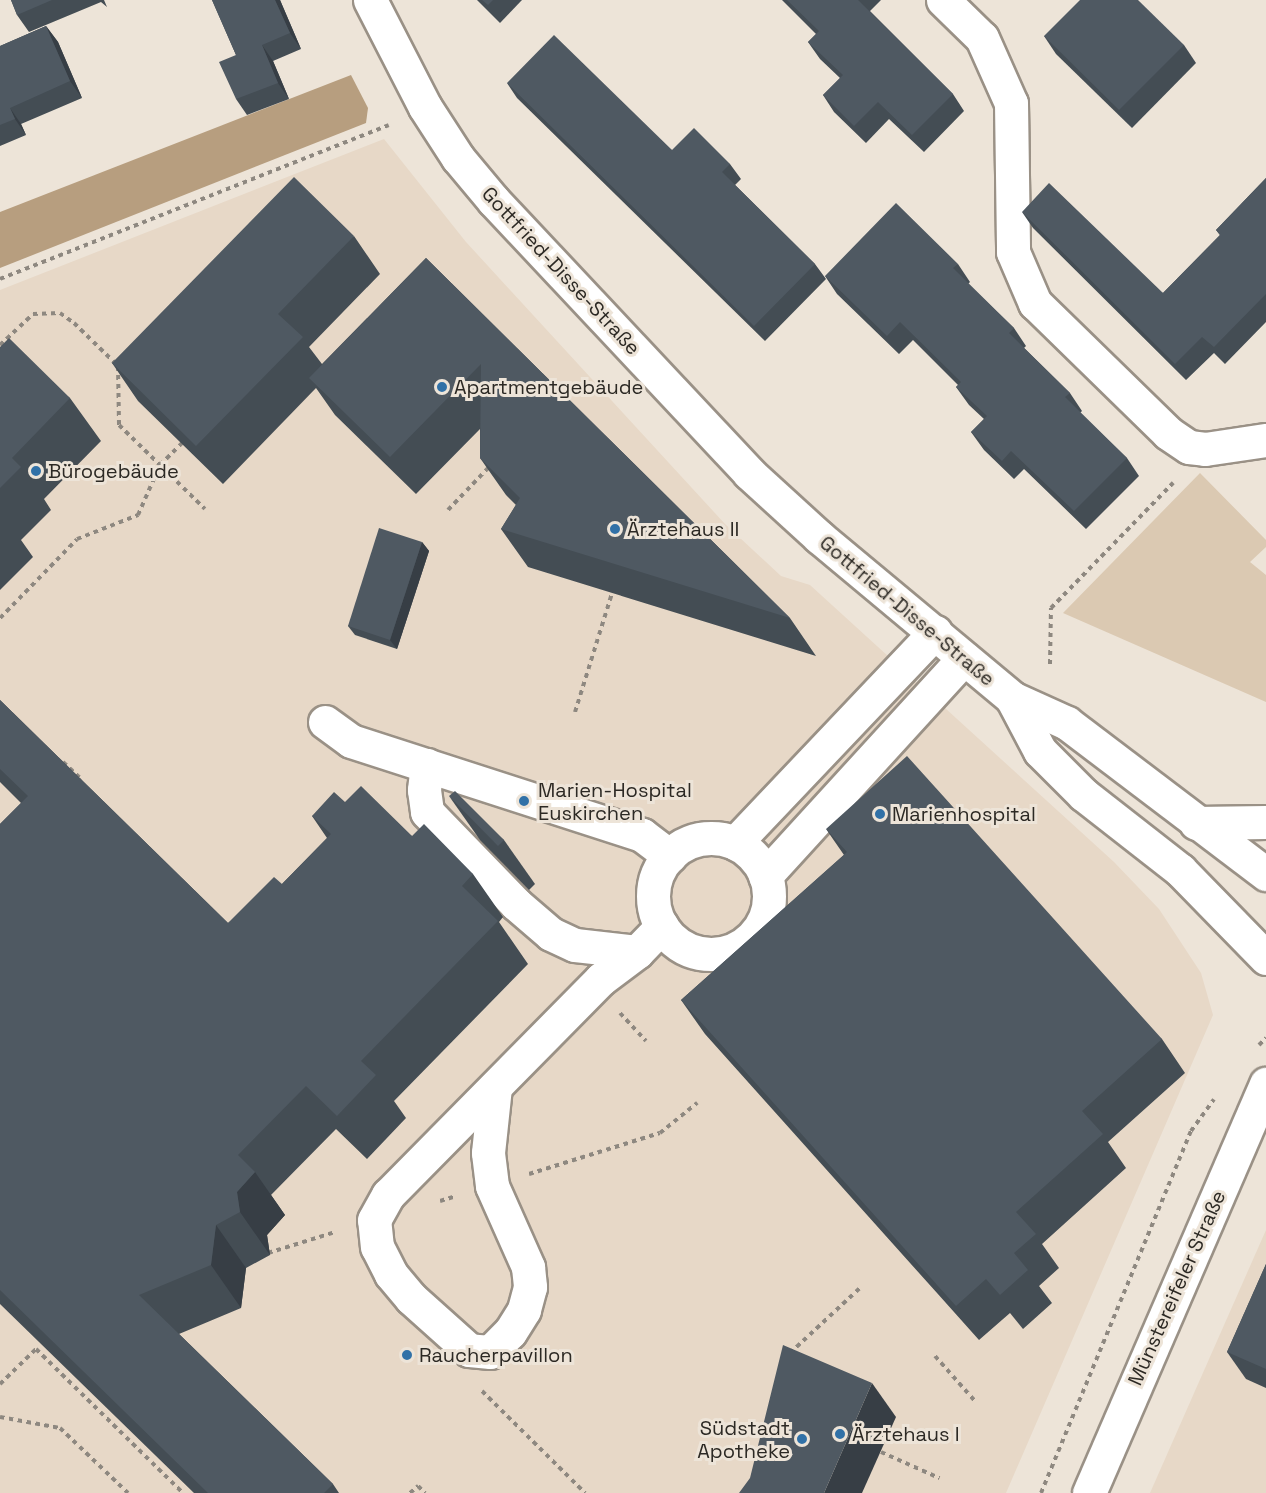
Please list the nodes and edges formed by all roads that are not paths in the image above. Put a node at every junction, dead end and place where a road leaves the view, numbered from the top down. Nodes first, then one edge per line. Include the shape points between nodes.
1 (370, 0) edge
2 (943, 0) edge
3 (1266, 440) edge
4 (934, 632) junction
5 (964, 657) junction
6 (1012, 698) junction
7 (325, 722) dead end
8 (427, 765) junction
9 (1266, 822) edge
10 (1196, 824) junction
11 (735, 843) junction
12 (670, 855) junction
13 (1266, 874) edge
14 (765, 876) junction
15 (662, 926) junction
16 (637, 952) junction
17 (1266, 958) edge
18 (1266, 1084) edge
19 (495, 1087) junction
20 (1089, 1493) edge

1 - 4 street, Gottfried-Disse-Straße via 425,107 458,158 494,201 749,473
2 - 3 street via 982,39 1011,103 1012,252 1035,303 1168,433 1189,447 1205,449
4 - 5 street, Gottfried-Disse-Straße
4 - 11 street
5 - 6 street, Gottfried-Disse-Straße
5 - 14 street
6 - 10 street, Gottfried-Disse-Straße via 1067,723
6 - 17 street, Gottfried-Disse-Straße via 1040,752 1180,870
7 - 8 street via 351,741
8 - 12 street via 609,822 642,835
8 - 16 street via 427,812 516,904 552,934 575,945
9 - 10 street
10 - 13 street, Gottfried-Disse-Straße
11 - 12 street via 700,839
11 - 14 street via 753,857
12 - 15 street via 653,890
14 - 15 street via 769,898 763,921 739,946 717,954 691,950 669,936
15 - 16 street
16 - 19 street via 601,978
18 - 20 street, Münstereifeler Straße
19 - 19 street via 388,1195 374,1221 377,1247 391,1274 411,1298 469,1350 490,1352 524,1310 530,1287 528,1267 492,1186 488,1153

